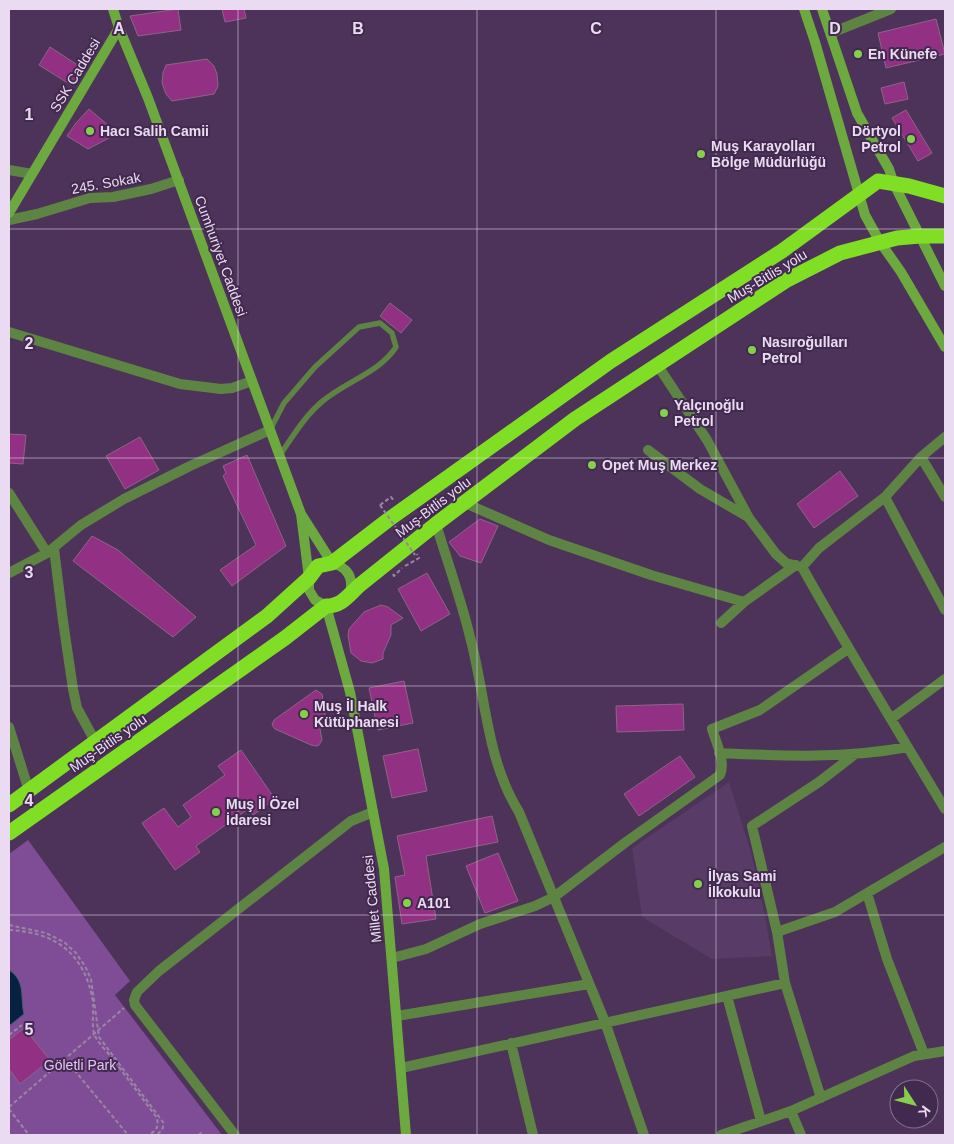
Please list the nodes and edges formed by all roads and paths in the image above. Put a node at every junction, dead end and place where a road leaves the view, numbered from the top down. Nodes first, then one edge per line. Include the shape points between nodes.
1 (113, 9) edge
2 (804, 9) edge
3 (822, 9) edge
4 (891, 9) edge
5 (119, 28) junction
6 (831, 34) junction
7 (9, 170) edge
8 (32, 174) junction
9 (178, 180) junction
10 (894, 184) junction
11 (858, 194) junction
12 (945, 196) edge
13 (9, 213) edge
14 (9, 220) edge
15 (920, 236) junction
16 (945, 236) edge
17 (880, 242) junction
18 (945, 286) edge
19 (9, 332) edge
20 (945, 347) edge
21 (658, 366) junction
22 (252, 381) junction
23 (270, 430) junction
24 (945, 437) edge
25 (648, 450) dead end
26 (280, 455) junction
27 (921, 457) junction
28 (9, 493) edge
29 (391, 497) dead end
30 (945, 497) edge
31 (885, 498) junction
32 (465, 503) junction
33 (301, 514) junction
34 (749, 518) junction
35 (436, 524) junction
36 (51, 551) junction
37 (415, 555) dead end
38 (332, 563) junction
39 (799, 566) junction
40 (404, 567) dead end
41 (9, 573) edge
42 (394, 576) dead end
43 (309, 578) junction
44 (350, 593) junction
45 (744, 602) junction
46 (326, 606) junction
47 (945, 610) edge
48 (721, 623) dead end
49 (848, 649) junction
50 (945, 679) edge
51 (892, 718) junction
52 (9, 727) edge
53 (95, 741) junction
54 (908, 747) junction
55 (719, 753) junction
56 (854, 754) junction
57 (29, 791) junction
58 (9, 805) edge
59 (945, 809) edge
60 (373, 812) junction
61 (9, 833) edge
62 (945, 847) edge
63 (867, 892) junction
64 (554, 897) junction
65 (9, 925) edge
66 (9, 930) edge
67 (777, 932) junction
68 (392, 958) junction
69 (785, 983) junction
70 (589, 984) junction
71 (727, 996) junction
72 (134, 1000) junction
73 (396, 1016) junction
74 (605, 1022) junction
75 (22, 1024) dead end
76 (98, 1032) junction
77 (9, 1035) edge
78 (95, 1035) junction
79 (511, 1043) junction
80 (945, 1051) edge
81 (924, 1054) junction
82 (66, 1060) junction
83 (401, 1068) junction
84 (821, 1098) junction
85 (9, 1108) edge
86 (791, 1111) junction
87 (761, 1121) junction
88 (29, 1135) edge
89 (128, 1135) edge
90 (149, 1135) edge
91 (156, 1135) edge
92 (198, 1135) edge
93 (203, 1135) edge
94 (235, 1135) edge
95 (406, 1135) edge
96 (534, 1135) edge
97 (644, 1135) edge
98 (721, 1135) edge
99 (801, 1135) edge

1 - 5 street, Cumhuriyet Caddesi
2 - 11 street
3 - 6 street
4 - 6 street
5 - 8 street, SSK Caddesi
5 - 9 street, Cumhuriyet Caddesi
6 - 10 street via 857,113 889,168
7 - 8 street
8 - 13 street, SSK Caddesi
9 - 14 street, 245. Sokak via 113,197 90,198
9 - 22 street, Cumhuriyet Caddesi
10 - 11 highway, Muş-Bitlis yolu via 878,181
10 - 12 highway
10 - 15 street
11 - 17 street
11 - 38 highway, Muş-Bitlis yolu via 782,252 612,360
15 - 16 highway, Muş-Bitlis yolu
15 - 17 highway, Muş-Bitlis yolu
15 - 18 street
17 - 20 street via 902,272
17 - 21 highway, Muş-Bitlis yolu via 840,252 786,280
19 - 22 street via 180,384 221,389
21 - 32 highway, Muş-Bitlis yolu via 575,419
21 - 34 street via 707,440
22 - 23 street, Cumhuriyet Caddesi
23 - 26 street, Cumhuriyet Caddesi
23 - 26 lane via 284,403 315,367 359,327 380,323 392,333 396,347 389,359 324,400 299,427
23 - 36 street via 124,499 81,524
24 - 27 street
25 - 34 street via 700,489
26 - 33 street, Cumhuriyet Caddesi
27 - 30 street
27 - 31 street
28 - 36 street
29 - 37 path, bridge via 380,505
31 - 39 street
31 - 47 street
32 - 35 highway, Muş-Bitlis yolu
32 - 45 street via 549,540
33 - 38 street, Cumhuriyet Caddesi
33 - 43 street, Cumhuriyet Caddesi
34 - 39 street via 776,554
35 - 44 highway, Muş-Bitlis yolu
35 - 64 street via 470,637 492,750
36 - 41 street
36 - 53 street via 73,689 80,715
38 - 43 highway, Muş-Bitlis yolu via 318,566
38 - 44 street, Cumhuriyet Caddesi via 348,571 352,585
39 - 45 street
39 - 49 street
40 - 42 path
43 - 46 street, Cumhuriyet Caddesi via 311,595
43 - 53 highway, Muş-Bitlis yolu via 267,616
44 - 46 highway, Muş-Bitlis yolu via 340,604
45 - 48 street
46 - 60 street, Millet Caddesi via 350,692
46 - 61 highway, Muş-Bitlis yolu
49 - 51 street
49 - 55 street via 760,710 712,729
50 - 51 street
51 - 54 street
52 - 57 street
53 - 57 highway, Muş-Bitlis yolu
54 - 56 street
54 - 59 street
55 - 56 street
55 - 64 street via 720,775
56 - 67 street via 819,782 752,826
57 - 58 highway, Muş-Bitlis yolu
60 - 68 street, Millet Caddesi via 384,869
60 - 72 street via 351,820 166,965 137,992
62 - 63 street
63 - 67 street via 835,912
63 - 81 street via 887,959
64 - 68 street via 480,924 426,950
64 - 70 street
65 - 76 path via 46,933 76,953 91,979
66 - 78 path via 44,936 62,944 73,955 88,980
67 - 69 street
68 - 73 street, Millet Caddesi
69 - 71 street
69 - 84 street
70 - 73 street
70 - 74 street
71 - 74 street
71 - 87 street
72 - 76 path
72 - 94 street via 135,1006
73 - 83 street, Millet Caddesi
74 - 79 street
74 - 97 street
75 - 77 path
76 - 78 path
76 - 91 path via 163,1122 164,1127
78 - 82 path
78 - 90 path via 157,1118 158,1128
79 - 83 street
79 - 96 street
80 - 81 street
81 - 84 street
82 - 85 path
82 - 89 path
83 - 95 street, Millet Caddesi
84 - 86 street
85 - 88 path
86 - 87 street
86 - 99 street
87 - 98 street
92 - 93 path

